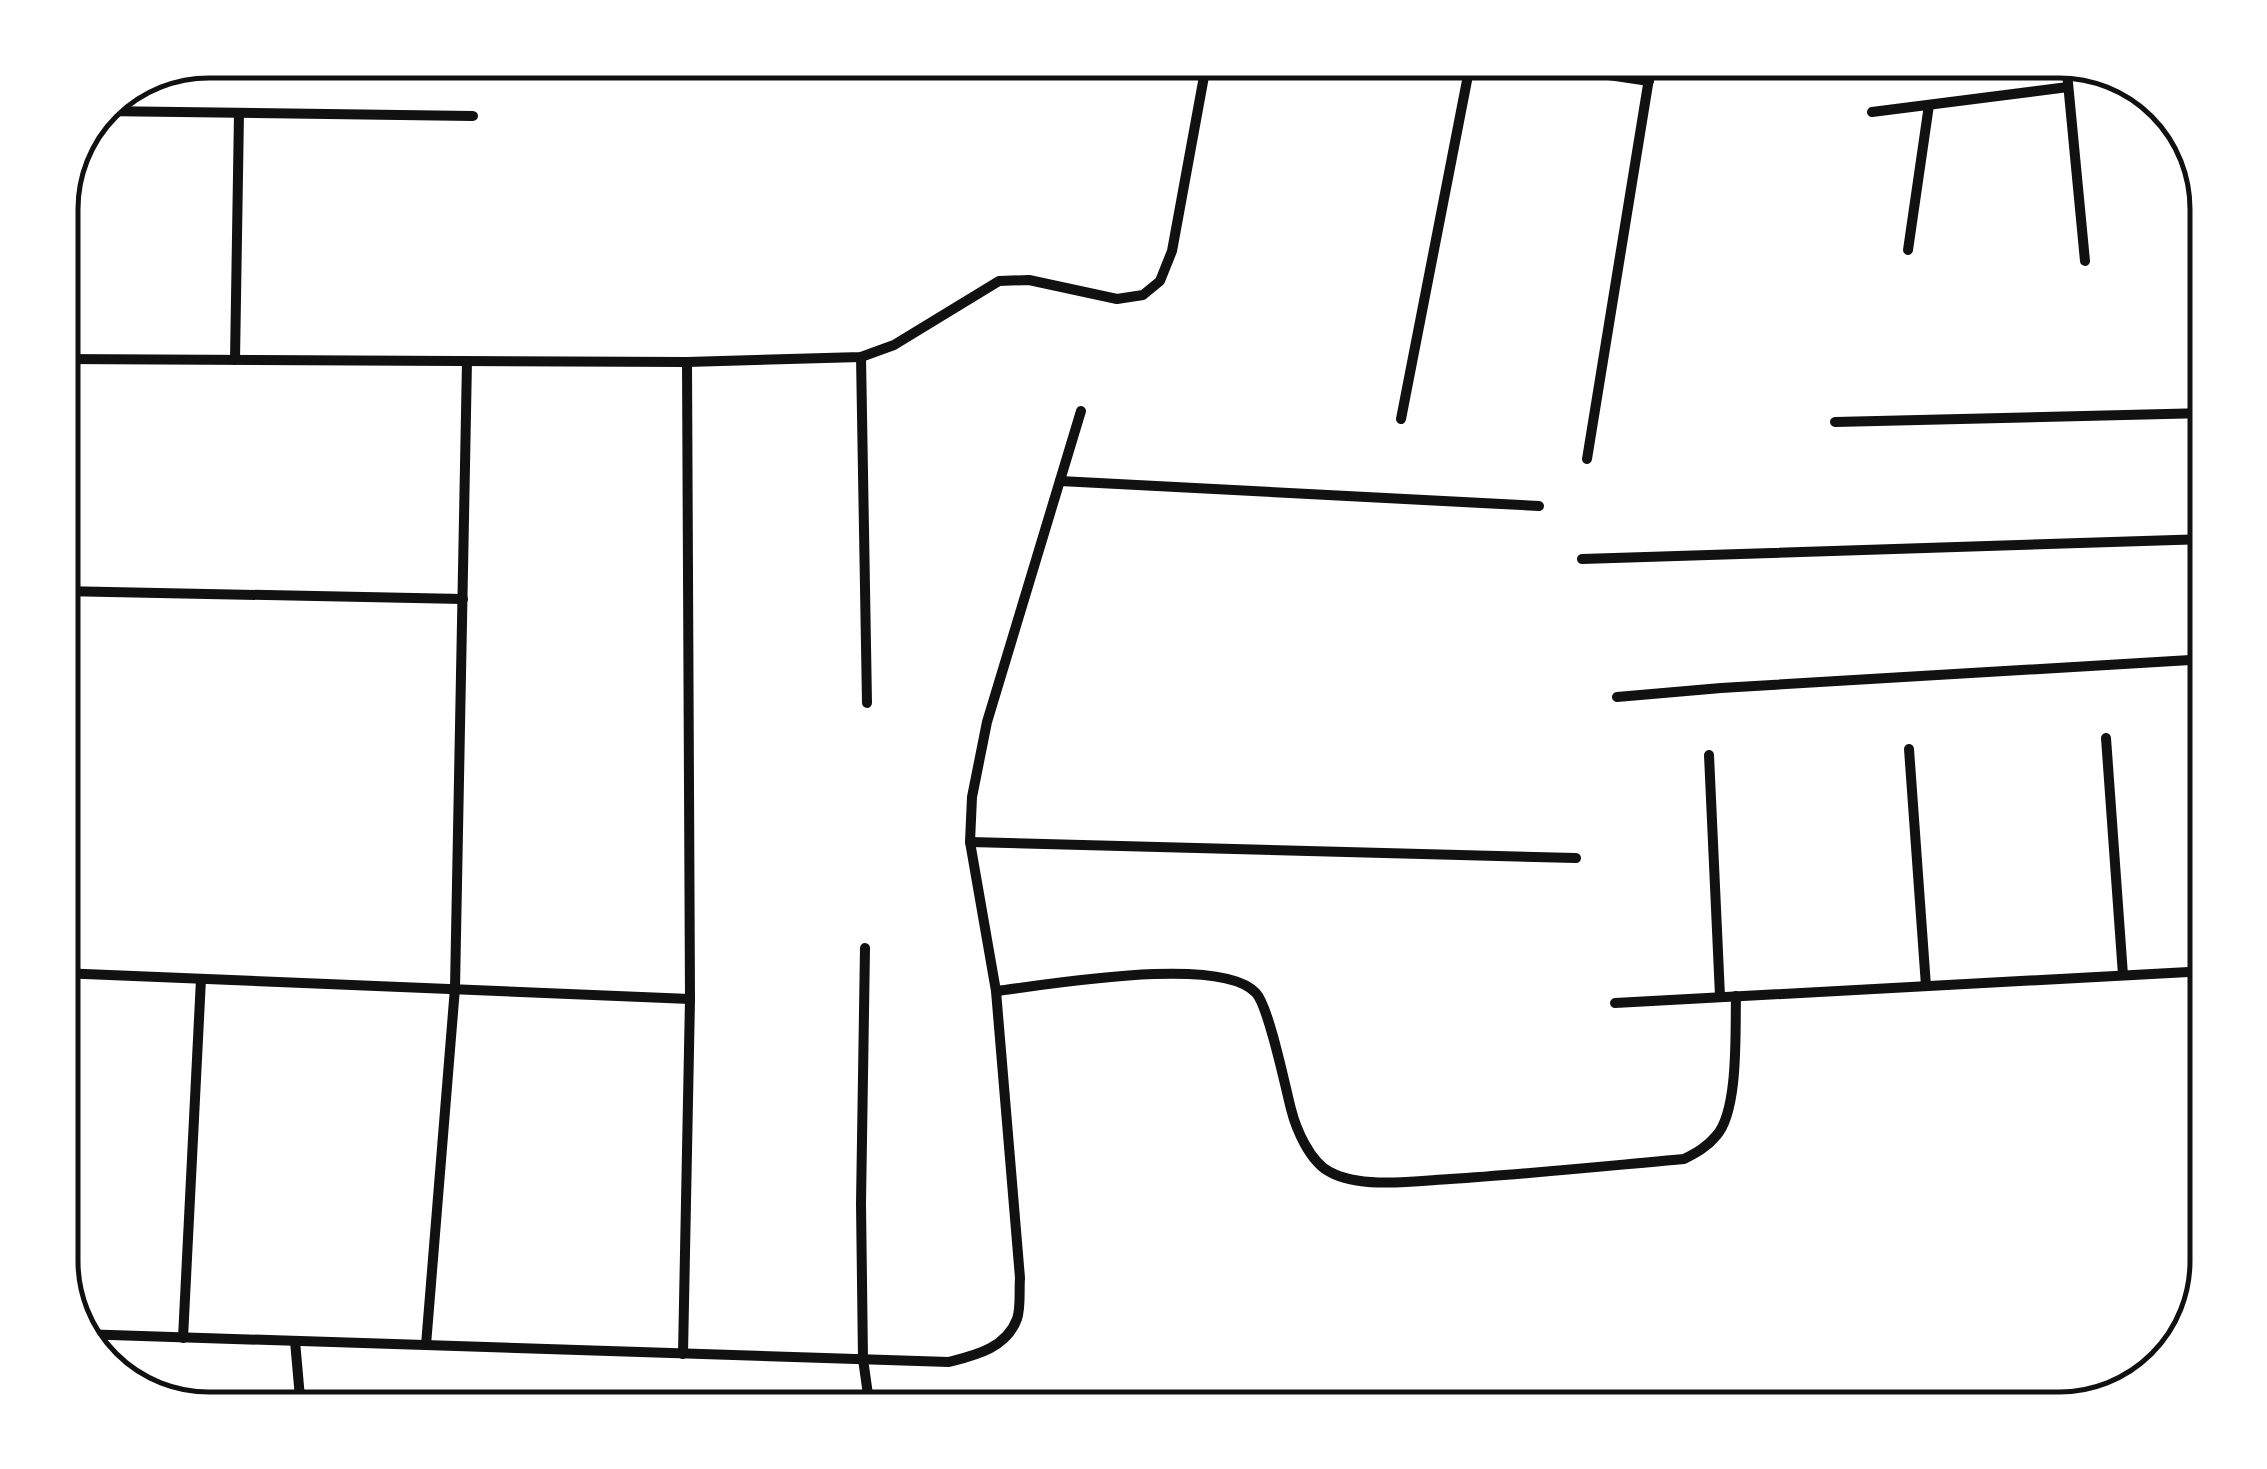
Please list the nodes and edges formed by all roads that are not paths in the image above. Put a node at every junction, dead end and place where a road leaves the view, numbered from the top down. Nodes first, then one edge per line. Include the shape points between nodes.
1 (1204, 78) edge
2 (1467, 78) edge
3 (1628, 78) edge
4 (1649, 78) edge
5 (2067, 79) edge
6 (1648, 81) junction
7 (2068, 88) junction
8 (1929, 105) junction
9 (120, 112) edge
10 (1872, 112) dead end
11 (239, 113) junction
12 (473, 116) dead end
13 (1908, 250) dead end
14 (2085, 260) dead end
15 (861, 357) junction
16 (78, 359) edge
17 (235, 360) junction
18 (467, 361) junction
19 (687, 362) junction
20 (1082, 411) dead end
21 (2190, 412) edge
22 (1402, 420) dead end
23 (1835, 422) dead end
24 (1587, 460) dead end
25 (1060, 481) junction
26 (1539, 506) dead end
27 (2190, 540) edge
28 (1582, 558) dead end
29 (78, 591) edge
30 (462, 598) junction
31 (2190, 660) edge
32 (1617, 697) dead end
33 (868, 703) dead end
34 (2106, 738) dead end
35 (1909, 750) dead end
36 (1709, 755) dead end
37 (970, 842) junction
38 (1576, 858) dead end
39 (865, 948) dead end
40 (2190, 972) edge
41 (78, 975) edge
42 (2124, 976) junction
43 (201, 978) junction
44 (1926, 986) junction
45 (455, 988) junction
46 (996, 992) junction
47 (1720, 996) junction
48 (1736, 996) junction
49 (690, 999) junction
50 (1615, 1002) dead end
51 (101, 1335) edge
52 (183, 1338) junction
53 (295, 1341) junction
54 (426, 1345) junction
55 (683, 1354) junction
56 (863, 1359) junction
57 (300, 1392) edge
58 (868, 1392) edge

1 - 15 street via 1172,251 1160,282 1143,295 1117,299 1028,280 1000,282 894,345
2 - 22 street
3 - 6 street
4 - 6 street
5 - 7 street
6 - 24 street
7 - 8 street
7 - 14 street
8 - 10 street
8 - 13 street
9 - 11 street
11 - 12 street
11 - 17 street
15 - 19 street
15 - 33 street
16 - 17 street
17 - 18 street
18 - 19 street
18 - 30 street
19 - 49 street
20 - 25 street
21 - 23 street
25 - 26 street
25 - 37 street via 987,722
27 - 28 street
29 - 30 street
30 - 45 street
31 - 32 street
34 - 42 street
35 - 44 street
36 - 47 street
37 - 38 street
37 - 46 street
39 - 56 street
40 - 42 street
41 - 43 street
42 - 44 street
43 - 45 street
43 - 52 street
44 - 48 street
45 - 49 street
45 - 54 street
46 - 48 street via 1126,976 1203,974 1238,982 1266,1010 1293,1118 1312,1155 1328,1172 1395,1182 1684,1159 1698,1152 1726,1117
46 - 56 street via 1018,1318 1004,1340 979,1355 950,1362
47 - 48 street
47 - 50 street
49 - 55 street
51 - 52 street
52 - 53 street
53 - 54 street
53 - 57 street
54 - 55 street
55 - 56 street
56 - 58 street

